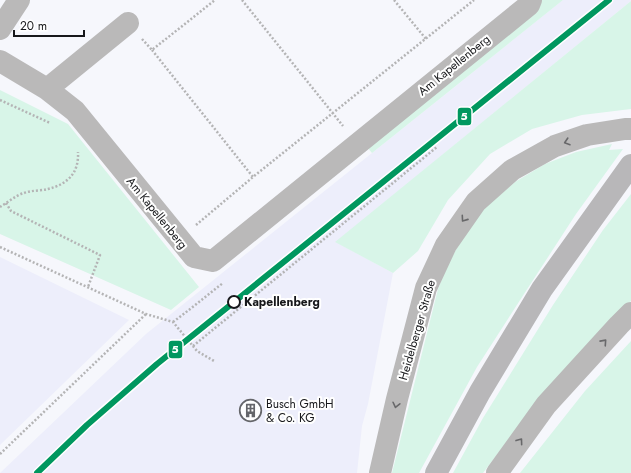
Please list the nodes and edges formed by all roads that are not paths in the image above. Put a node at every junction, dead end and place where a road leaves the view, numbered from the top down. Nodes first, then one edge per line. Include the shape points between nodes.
1 (19, 0) edge
2 (531, 0) edge
3 (128, 22) road end
4 (0, 29) edge
5 (0, 60) edge
6 (47, 89) junction
7 (620, 130) edge
8 (630, 166) edge
9 (631, 313) edge
10 (380, 473) edge
11 (436, 473) edge
12 (497, 473) edge

1 - 4 street
2 - 6 street, Am Kapellenberg via 529,5 213,261 194,257 75,110
3 - 6 street
5 - 6 street, Am Kapellenberg
7 -> 10 street, Heidelberger Straße via 587,135 555,146 512,170 476,202 446,245 426,288
8 - 11 main road via 542,289 480,392
12 -> 9 street via 546,405

